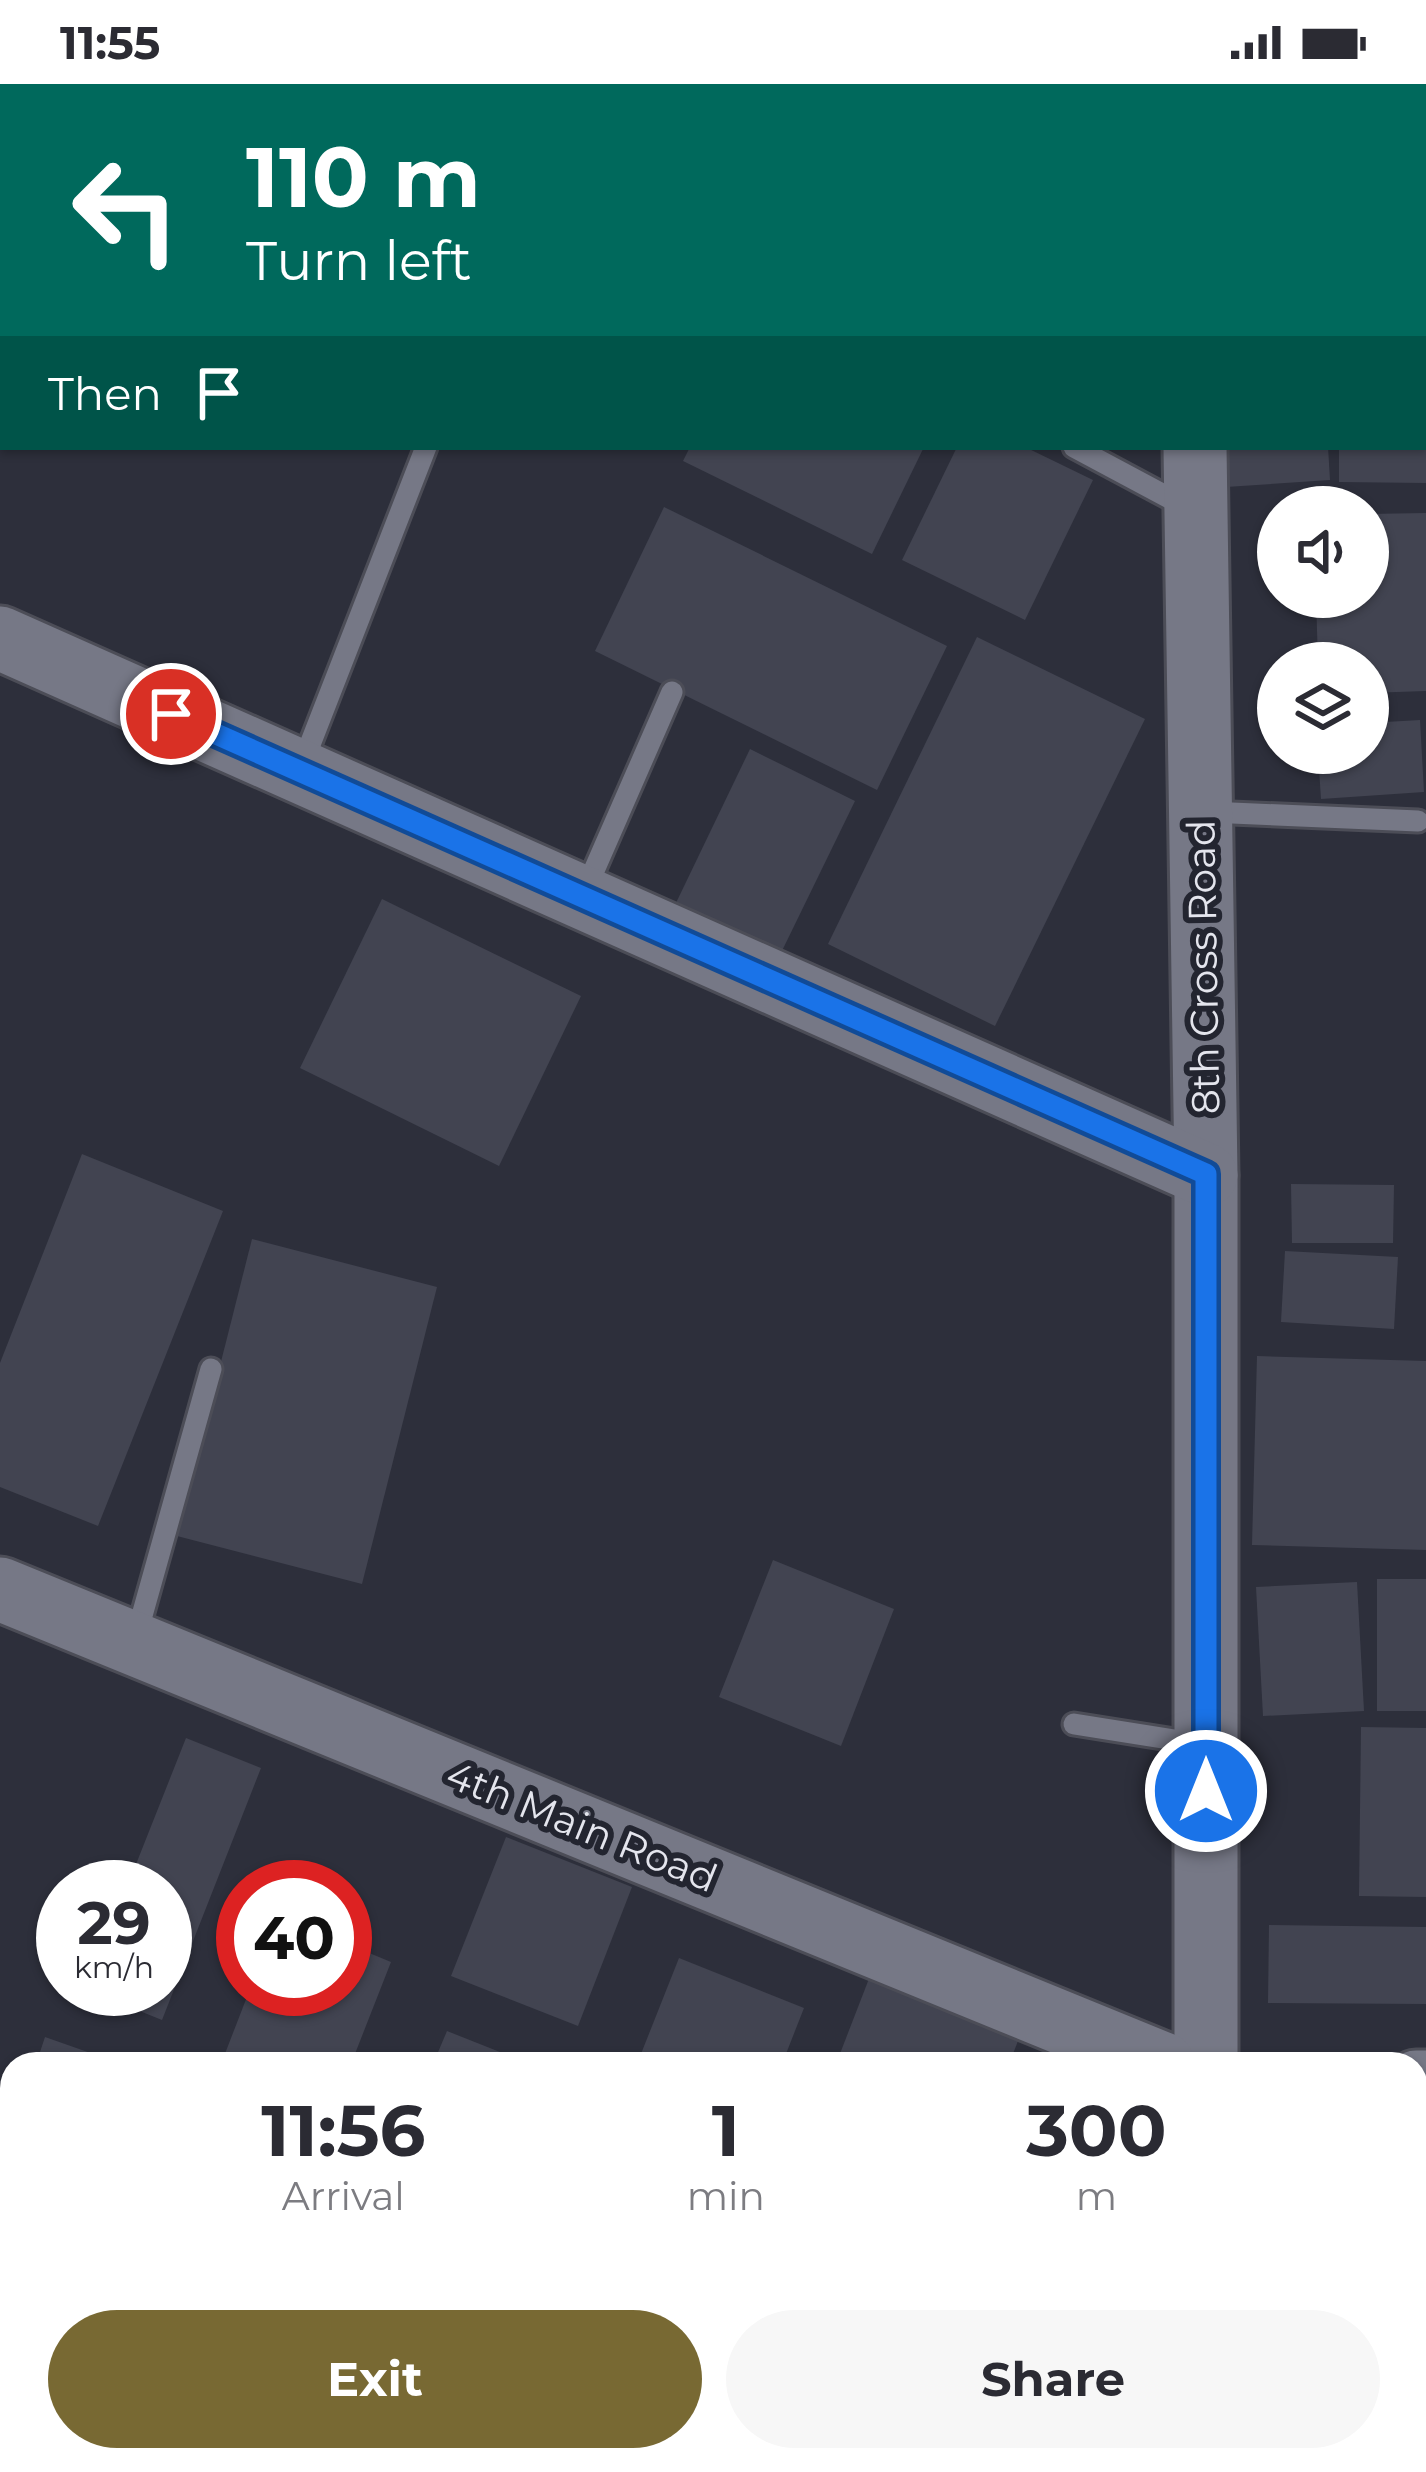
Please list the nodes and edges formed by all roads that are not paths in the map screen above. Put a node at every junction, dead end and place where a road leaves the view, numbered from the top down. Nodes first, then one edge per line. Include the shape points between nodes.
1 (425, 450) edge
2 (1081, 450) edge
3 (1195, 450) edge
4 (1196, 512) junction
5 (0, 638) edge
6 (672, 692) dead end
7 (300, 771) junction
8 (1200, 812) junction
9 (1418, 821) dead end
10 (583, 897) junction
11 (1206, 1174) junction
12 (211, 1369) dead end
13 (0, 1589) edge
14 (134, 1643) junction
15 (1074, 1724) dead end
16 (1206, 1745) junction
17 (1134, 2052) edge
18 (1206, 2052) edge

1 - 7 lane
2 - 4 lane
3 - 4 street, 8th Cross Road
4 - 8 street, 8th Cross Road
5 - 7 street
6 - 10 lane
7 - 10 street
8 - 9 lane
8 - 11 street, 8th Cross Road
10 - 11 street
11 - 16 street, 8th Cross Road
12 - 14 lane
13 - 14 street, 4th Main Road
14 - 17 street, 4th Main Road
15 - 16 lane
16 - 18 street, 8th Cross Road

